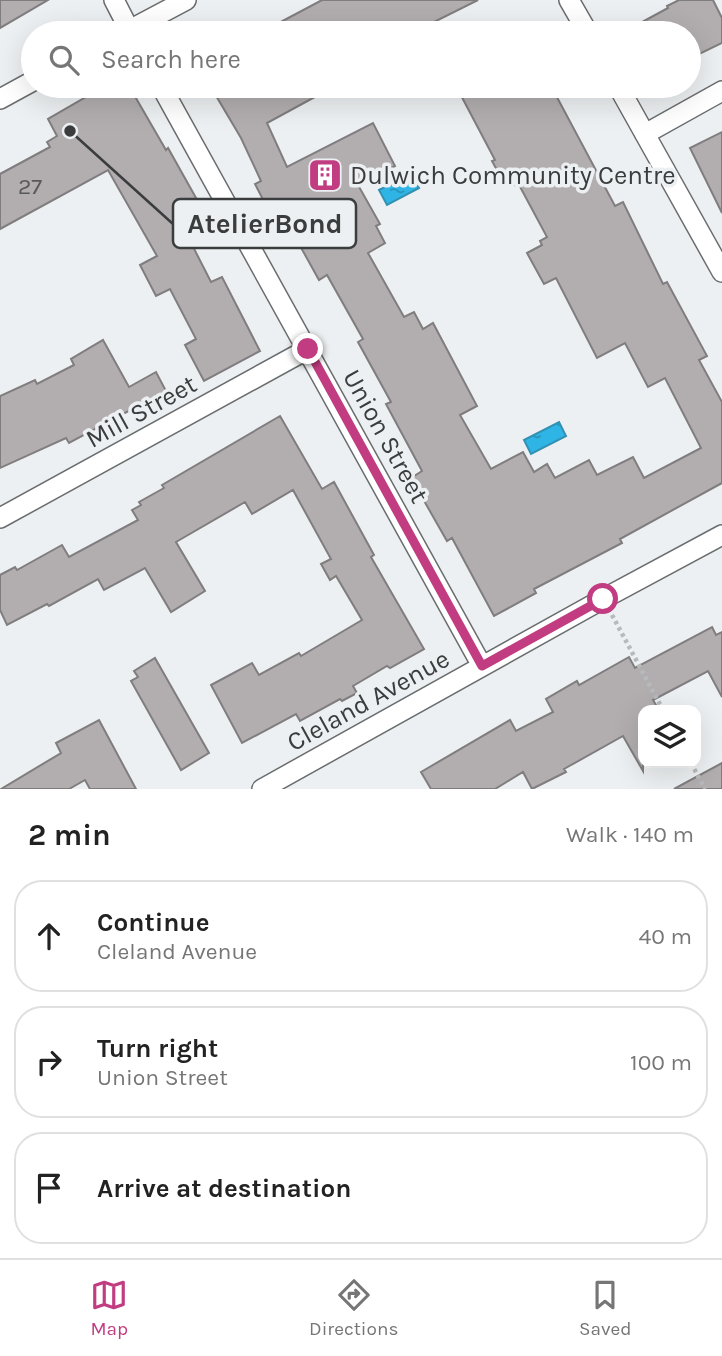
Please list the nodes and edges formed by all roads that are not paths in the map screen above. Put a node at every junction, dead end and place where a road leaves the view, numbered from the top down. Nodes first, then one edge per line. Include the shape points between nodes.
1 (114, 0) edge
2 (186, 0) edge
3 (569, 0) edge
4 (123, 21) edge
5 (148, 21) edge
6 (581, 21) edge
7 (21, 88) edge
8 (722, 91) edge
9 (169, 98) edge
10 (625, 98) edge
11 (0, 99) edge
12 (645, 134) junction
13 (722, 272) edge
14 (308, 349) junction
15 (0, 518) edge
16 (722, 536) edge
17 (482, 666) junction
18 (262, 789) edge

1 - 4 street
2 - 5 street
3 - 6 street
7 - 11 street
8 - 12 street
9 - 14 street, Union Street
10 - 12 street
12 - 13 street
14 - 15 street, Mill Street
14 - 17 street, Union Street
16 - 17 street, Cleland Avenue
17 - 18 street, Cleland Avenue

